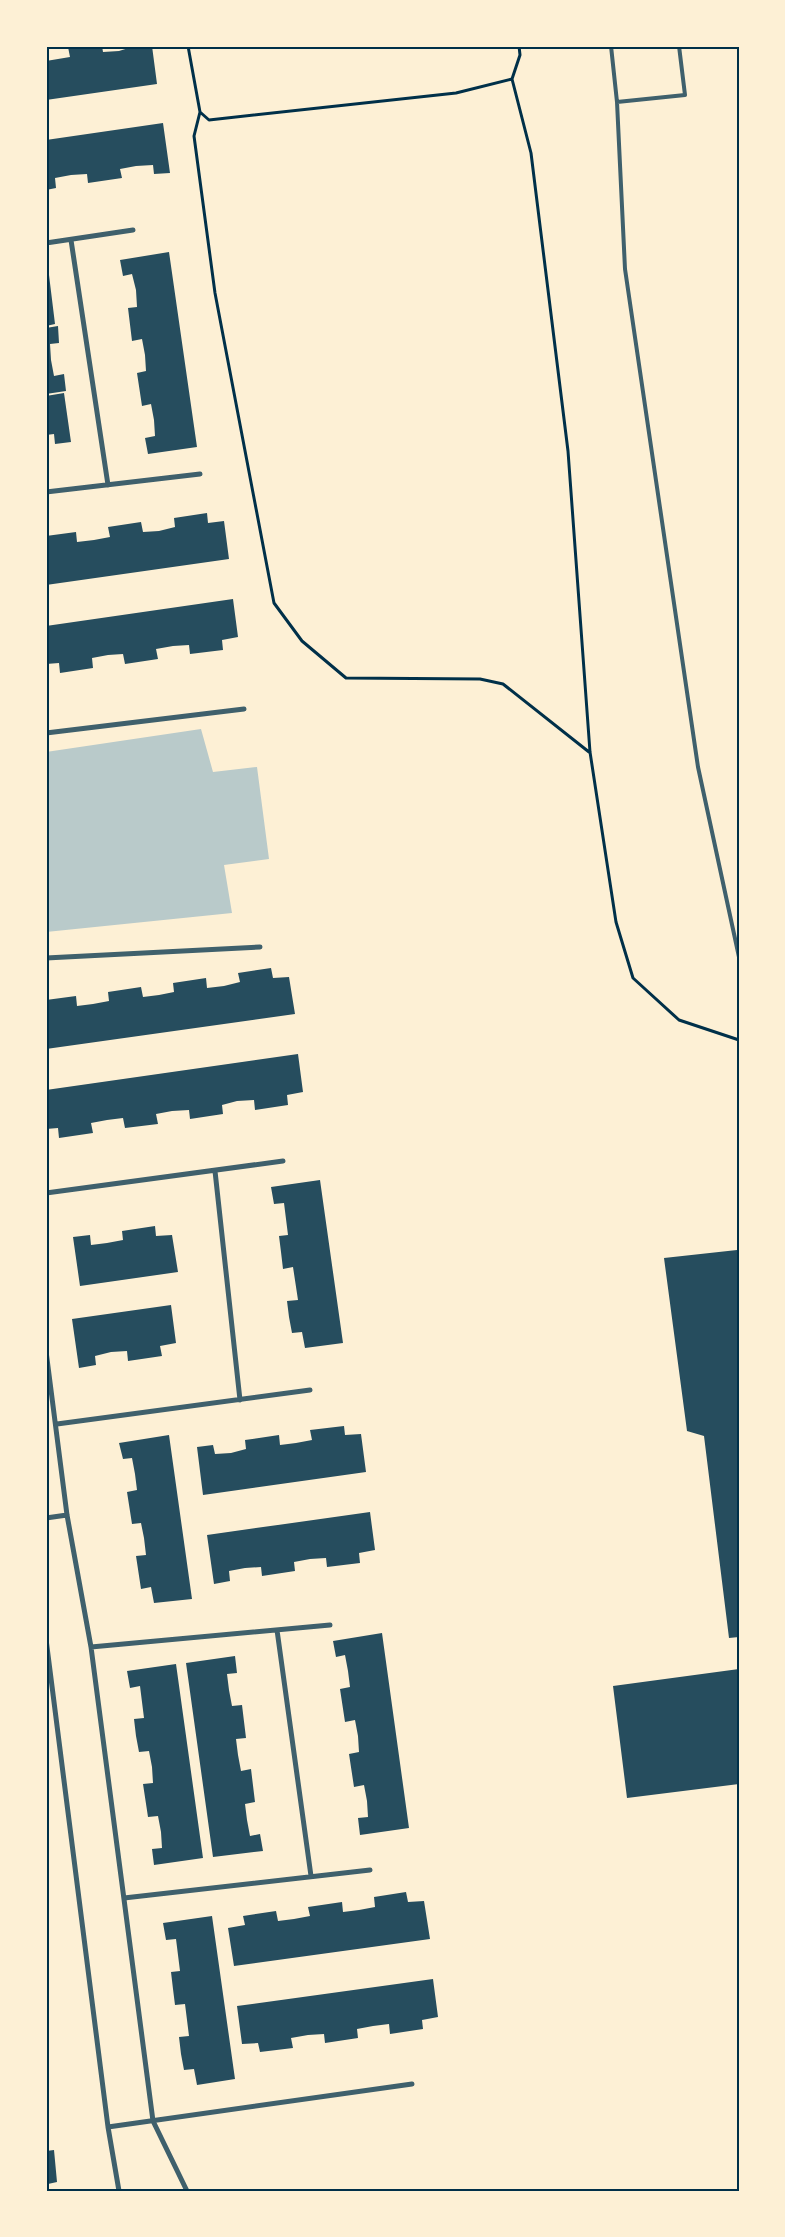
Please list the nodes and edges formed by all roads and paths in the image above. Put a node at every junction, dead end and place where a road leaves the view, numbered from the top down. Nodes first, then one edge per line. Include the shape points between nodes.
1 (188, 46) edge
2 (519, 46) edge
3 (611, 46) edge
4 (679, 46) edge
5 (512, 79) junction
6 (617, 102) junction
7 (200, 112) junction
8 (132, 230) dead end
9 (71, 240) junction
10 (46, 243) edge
11 (200, 474) dead end
12 (108, 485) junction
13 (46, 492) edge
14 (244, 709) dead end
15 (46, 733) edge
16 (590, 752) junction
17 (260, 948) dead end
18 (739, 956) edge
19 (46, 958) edge
20 (739, 1040) edge
21 (283, 1161) dead end
22 (215, 1171) junction
23 (46, 1193) edge
24 (46, 1350) edge
25 (310, 1390) dead end
26 (240, 1400) junction
27 (57, 1424) junction
28 (68, 1515) junction
29 (46, 1518) edge
30 (330, 1625) dead end
31 (277, 1630) junction
32 (46, 1639) edge
33 (91, 1647) junction
34 (370, 1870) dead end
35 (311, 1876) junction
36 (124, 1898) junction
37 (412, 2084) dead end
38 (153, 2121) junction
39 (108, 2127) junction
40 (119, 2191) edge
41 (187, 2191) edge

1 - 7 path
2 - 5 path via 520,55
3 - 6 lane
4 - 6 lane via 685,95
5 - 7 path via 456,93 209,120
5 - 16 path via 531,153 568,451
6 - 18 lane via 625,269 698,767
7 - 16 path via 194,136 215,293 274,604 302,641 346,678 480,679 503,684
8 - 9 street
9 - 10 street
9 - 12 street
11 - 12 street
12 - 13 street
14 - 15 street
16 - 20 path via 616,922 633,978 679,1020
17 - 19 street
21 - 22 street
22 - 23 street
22 - 26 street
24 - 27 street
25 - 26 street
26 - 27 street
27 - 28 street
28 - 29 street
28 - 33 street
30 - 31 street
31 - 33 street
31 - 35 street
32 - 39 street
33 - 36 street
34 - 35 street
35 - 36 street
36 - 38 street
37 - 38 street
38 - 39 street
38 - 41 street
39 - 40 street

